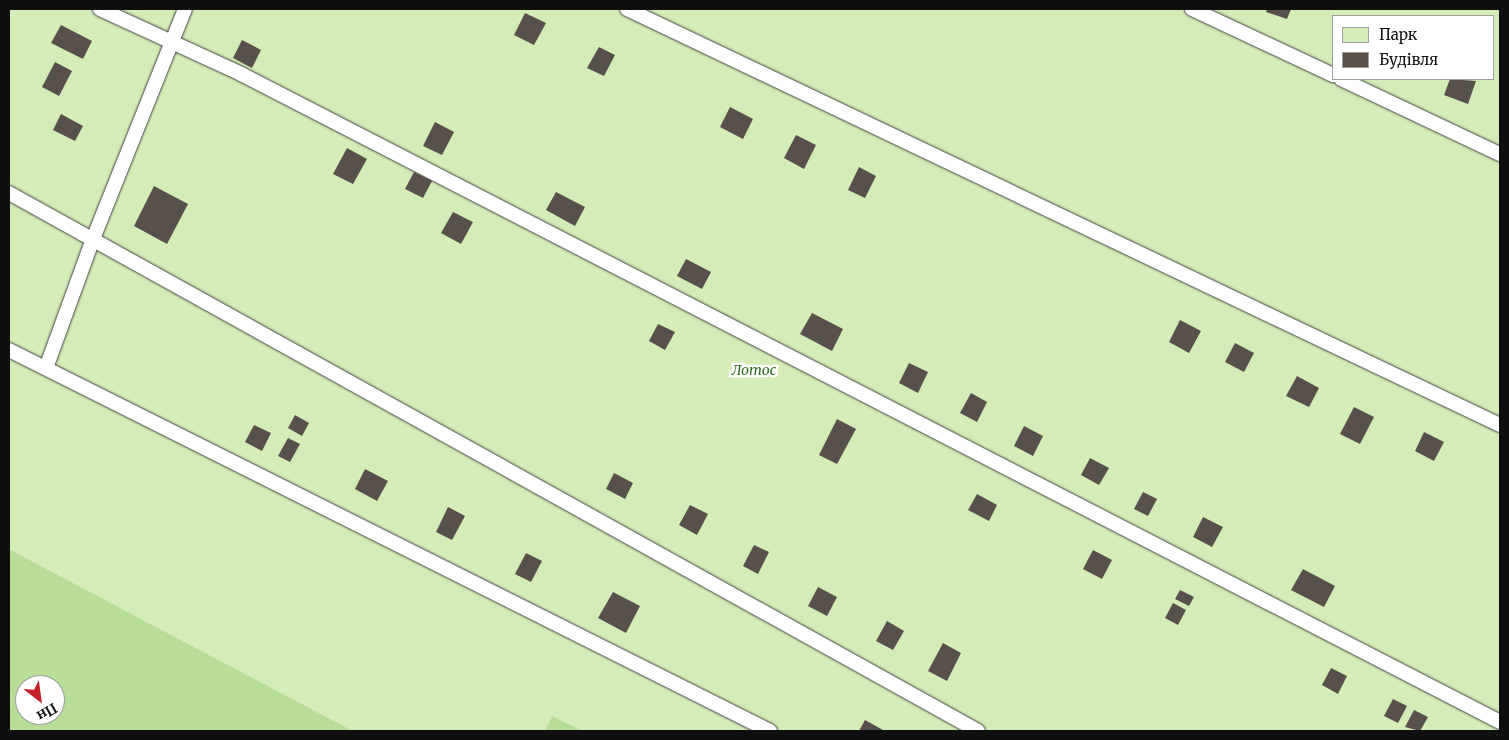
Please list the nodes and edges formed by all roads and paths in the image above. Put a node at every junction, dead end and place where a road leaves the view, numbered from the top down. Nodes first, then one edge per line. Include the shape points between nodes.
1 (100, 9) edge
2 (185, 9) edge
3 (627, 9) edge
4 (1192, 9) edge
5 (172, 43) junction
6 (1332, 75) edge
7 (1343, 80) edge
8 (1500, 154) edge
9 (9, 192) edge
10 (93, 239) junction
11 (9, 350) edge
12 (46, 368) junction
13 (1500, 425) edge
14 (1500, 722) edge
15 (770, 731) edge
16 (978, 731) edge

1 - 5 lane
2 - 5 lane
3 - 13 lane
4 - 6 lane
5 - 10 lane
5 - 14 lane via 241,74
7 - 8 lane
9 - 10 lane
10 - 12 lane
10 - 16 lane
11 - 12 lane
12 - 15 lane

